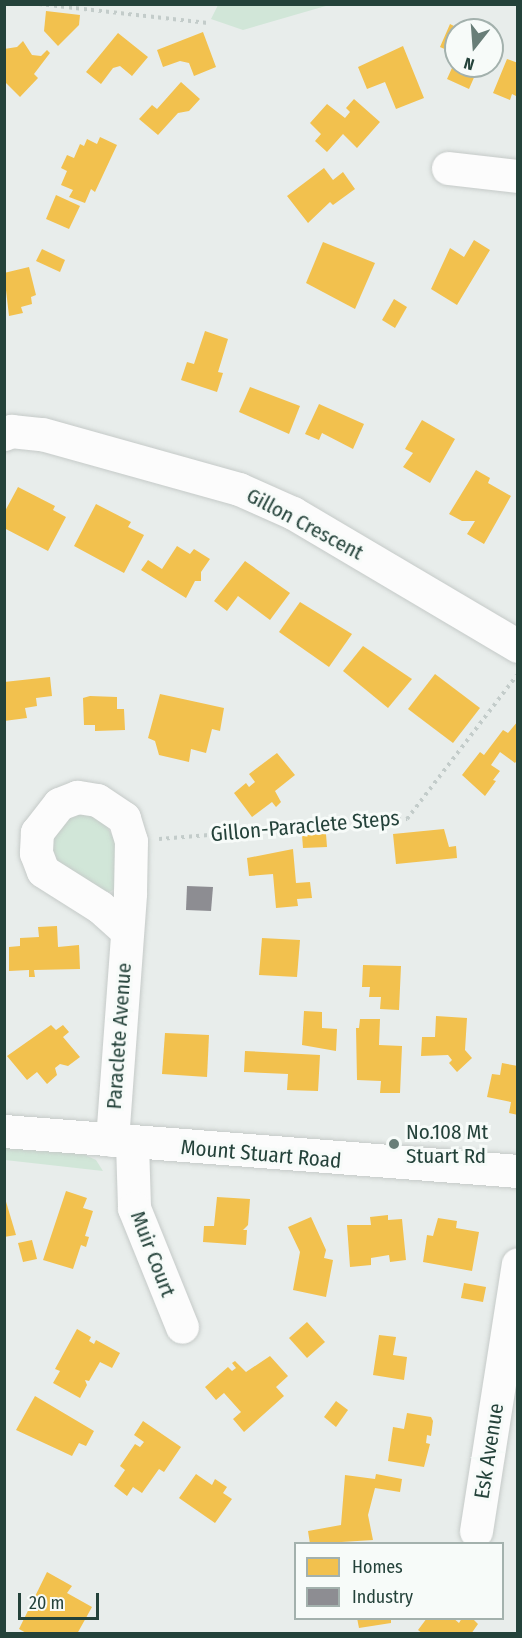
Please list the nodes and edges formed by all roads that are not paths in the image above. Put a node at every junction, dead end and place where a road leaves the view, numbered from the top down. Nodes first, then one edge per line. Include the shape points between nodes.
1 (448, 168) dead end
2 (518, 176) edge
3 (4, 434) edge
4 (518, 646) edge
5 (127, 931) junction
6 (4, 1131) edge
7 (122, 1142) junction
8 (518, 1172) edge
9 (518, 1264) edge
10 (182, 1327) dead end
11 (476, 1532) dead end

1 - 2 street
3 - 4 street, Gillon Crescent via 42,434 239,489 293,513
5 - 5 street, Paraclete Avenue via 100,908 46,876 36,853 37,832 53,809 77,797 97,800 124,818 131,841
5 - 7 street, Paraclete Avenue
6 - 7 street, Mount Stuart Road
7 - 8 street, Mount Stuart Road
7 - 10 street, Muir Court via 134,1208
9 - 11 street, Esk Avenue

